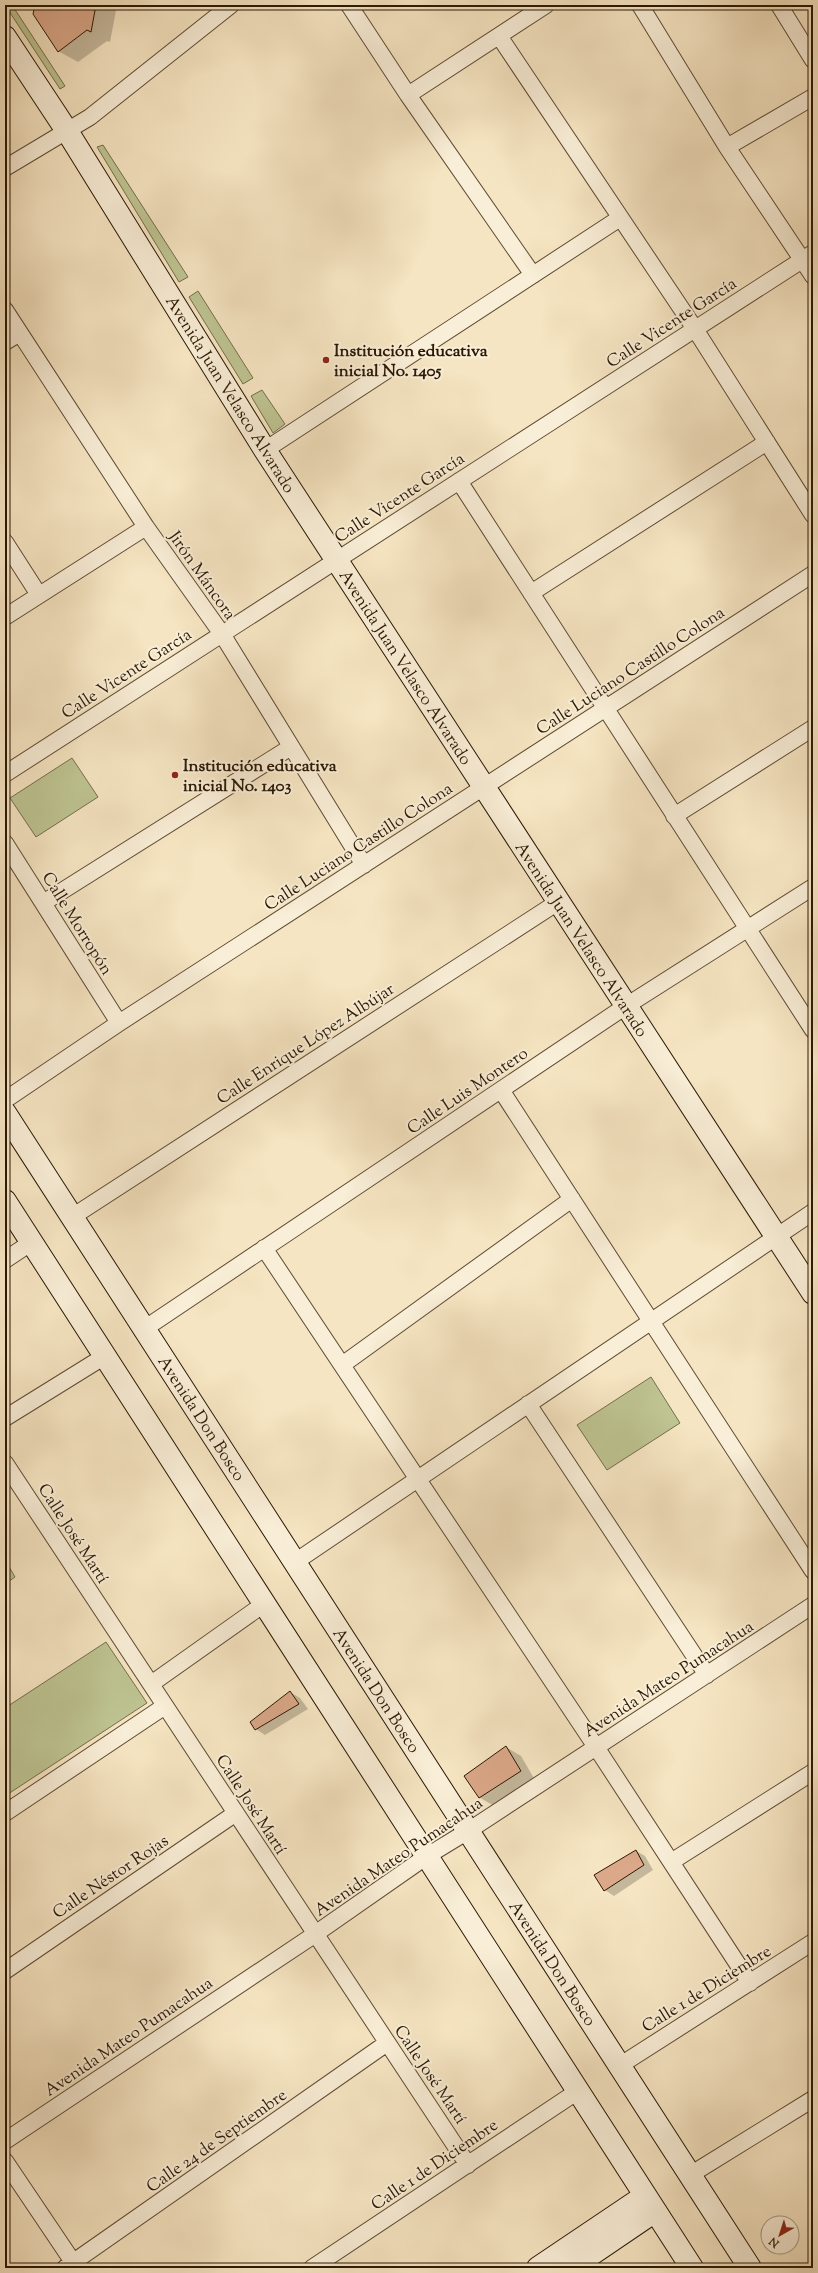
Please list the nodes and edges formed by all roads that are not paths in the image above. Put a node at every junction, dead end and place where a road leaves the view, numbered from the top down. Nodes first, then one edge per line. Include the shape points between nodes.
1 (230, 5) edge
2 (349, 5) edge
3 (546, 5) edge
4 (640, 5) edge
5 (779, 5) edge
6 (499, 36) junction
7 (5, 37) edge
8 (813, 60) edge
9 (408, 95) junction
10 (813, 97) edge
11 (67, 131) junction
12 (727, 147) junction
13 (5, 168) edge
14 (620, 218) junction
15 (808, 256) edge
16 (533, 275) junction
17 (813, 276) edge
18 (5, 310) edge
19 (694, 330) junction
20 (20, 333) junction
21 (5, 342) edge
22 (766, 442) junction
23 (264, 450) junction
24 (459, 481) junction
25 (813, 515) edge
26 (146, 527) junction
27 (5, 542) edge
28 (336, 560) junction
29 (813, 574) edge
30 (531, 593) junction
31 (39, 595) junction
32 (7, 611) edge
33 (222, 634) junction
34 (605, 709) junction
35 (813, 728) edge
36 (291, 747) junction
37 (5, 774) edge
38 (484, 788) junction
39 (674, 816) junction
40 (5, 843) edge
41 (364, 865) junction
42 (813, 887) edge
43 (558, 902) junction
44 (43, 903) junction
45 (747, 929) junction
46 (626, 1006) junction
47 (119, 1023) junction
48 (813, 1030) edge
49 (501, 1090) junction
50 (5, 1100) edge
51 (5, 1113) edge
52 (572, 1199) junction
53 (5, 1201) edge
54 (813, 1212) edge
55 (72, 1217) junction
56 (776, 1236) junction
57 (32, 1242) junction
58 (264, 1248) junction
59 (5, 1260) edge
60 (813, 1293) edge
61 (651, 1320) junction
62 (144, 1329) junction
63 (105, 1356) junction
64 (342, 1365) junction
65 (528, 1404) junction
66 (5, 1418) edge
67 (5, 1463) edge
68 (418, 1478) junction
69 (295, 1562) junction
70 (813, 1571) edge
71 (264, 1604) junction
72 (813, 1605) edge
73 (707, 1675) junction
74 (150, 1684) junction
75 (165, 1706) junction
76 (596, 1747) junction
77 (813, 1772) edge
78 (5, 1813) edge
79 (236, 1813) junction
80 (468, 1831) junction
81 (427, 1856) junction
82 (671, 1862) junction
83 (315, 1934) junction
84 (813, 1942) edge
85 (5, 1971) edge
86 (750, 1983) junction
87 (387, 2043) junction
88 (619, 2066) junction
89 (578, 2092) junction
90 (812, 2101) edge
91 (5, 2141) edge
92 (5, 2161) edge
93 (468, 2165) junction
94 (690, 2175) junction
95 (650, 2203) junction
96 (72, 2266) edge
97 (312, 2268) edge
98 (538, 2268) edge
99 (571, 2268) edge
100 (692, 2268) edge
101 (750, 2268) edge

1 - 11 street via 90,117
2 - 9 street
3 - 6 street
4 - 12 street
5 - 8 street
6 - 9 street
6 - 14 street
7 - 11 street, Avenida Juan Velasco Alvarado
9 - 16 street
10 - 12 street
11 - 13 street
11 - 23 street, Avenida Juan Velasco Alvarado
12 - 15 street
14 - 16 street
14 - 19 street
15 - 17 street
15 - 19 street, Calle Vicente García
16 - 23 street
18 - 20 street, Jirón Máncora
19 - 22 street
19 - 24 street, Calle Vicente García
20 - 21 street
20 - 26 street, Jirón Máncora
22 - 25 street
22 - 30 street
23 - 28 street, Avenida Juan Velasco Alvarado
24 - 28 street, Calle Vicente García
24 - 30 street
26 - 31 street
26 - 33 street, Jirón Máncora
27 - 31 street
28 - 33 street, Calle Vicente García
28 - 38 street, Avenida Juan Velasco Alvarado
29 - 34 street, Calle Luciano Castillo Colona
30 - 34 street
31 - 32 street
33 - 36 street, Jirón Máncora
33 - 37 street, Calle Vicente García
34 - 38 street, Calle Luciano Castillo Colona
34 - 39 street
35 - 39 street
36 - 41 street, Jirón Máncora
36 - 44 street
38 - 41 street, Calle Luciano Castillo Colona
38 - 43 street, Avenida Juan Velasco Alvarado
39 - 45 street
40 - 44 street, Calle Morropón
41 - 47 street, Calle Luciano Castillo Colona
42 - 45 street, Calle Luis Montero
43 - 46 street, Avenida Juan Velasco Alvarado
43 - 55 street, Calle Enrique López Albújar
44 - 47 street, Calle Morropón
45 - 46 street, Calle Luis Montero
45 - 48 street
46 - 49 street, Calle Luis Montero
46 - 56 street, Avenida Juan Velasco Alvarado
47 - 50 street, Calle Luciano Castillo Colona
49 - 52 street
49 - 58 street, Calle Luis Montero
51 - 55 street, Avenida Don Bosco
52 - 61 street
52 - 64 street
53 - 57 street
54 - 56 street
55 - 62 street, Avenida Don Bosco
56 - 60 street, Avenida Juan Velasco Alvarado
56 - 61 street
57 - 59 street
57 - 63 street
58 - 62 street, Calle Luis Montero
58 - 64 street
61 - 65 street
61 - 70 street
62 - 69 street, Avenida Don Bosco
63 - 66 street
63 - 71 street
64 - 68 street
65 - 68 street
65 - 73 street
67 - 74 street, Calle José Martí
68 - 69 street
68 - 76 street
69 - 80 street, Avenida Don Bosco
71 - 74 street
71 - 81 street
72 - 73 street, Avenida Mateo Pumacahua
73 - 76 street, Avenida Mateo Pumacahua
74 - 75 street, Calle José Martí
75 - 78 street
75 - 79 street, Calle José Martí
76 - 80 street, Avenida Mateo Pumacahua
76 - 82 street
77 - 82 street
79 - 83 street, Calle José Martí
79 - 85 street, Calle Néstor Rojas
80 - 81 street, Avenida Mateo Pumacahua
80 - 88 street, Avenida Don Bosco
81 - 83 street, Avenida Mateo Pumacahua
81 - 89 street
82 - 86 street
83 - 87 street, Calle José Martí
83 - 91 street, Avenida Mateo Pumacahua
84 - 86 street, Calle 1 de Diciembre
86 - 88 street, Calle 1 de Diciembre
87 - 93 street, Calle José Martí
87 - 96 street, Calle 24 de Septiembre
88 - 94 street, Avenida Don Bosco
89 - 93 street, Calle 1 de Diciembre
89 - 95 street
90 - 94 street
92 - 96 street
93 - 97 street, Calle 1 de Diciembre
94 - 101 street, Avenida Don Bosco
95 - 98 street
95 - 99 street
95 - 100 street

